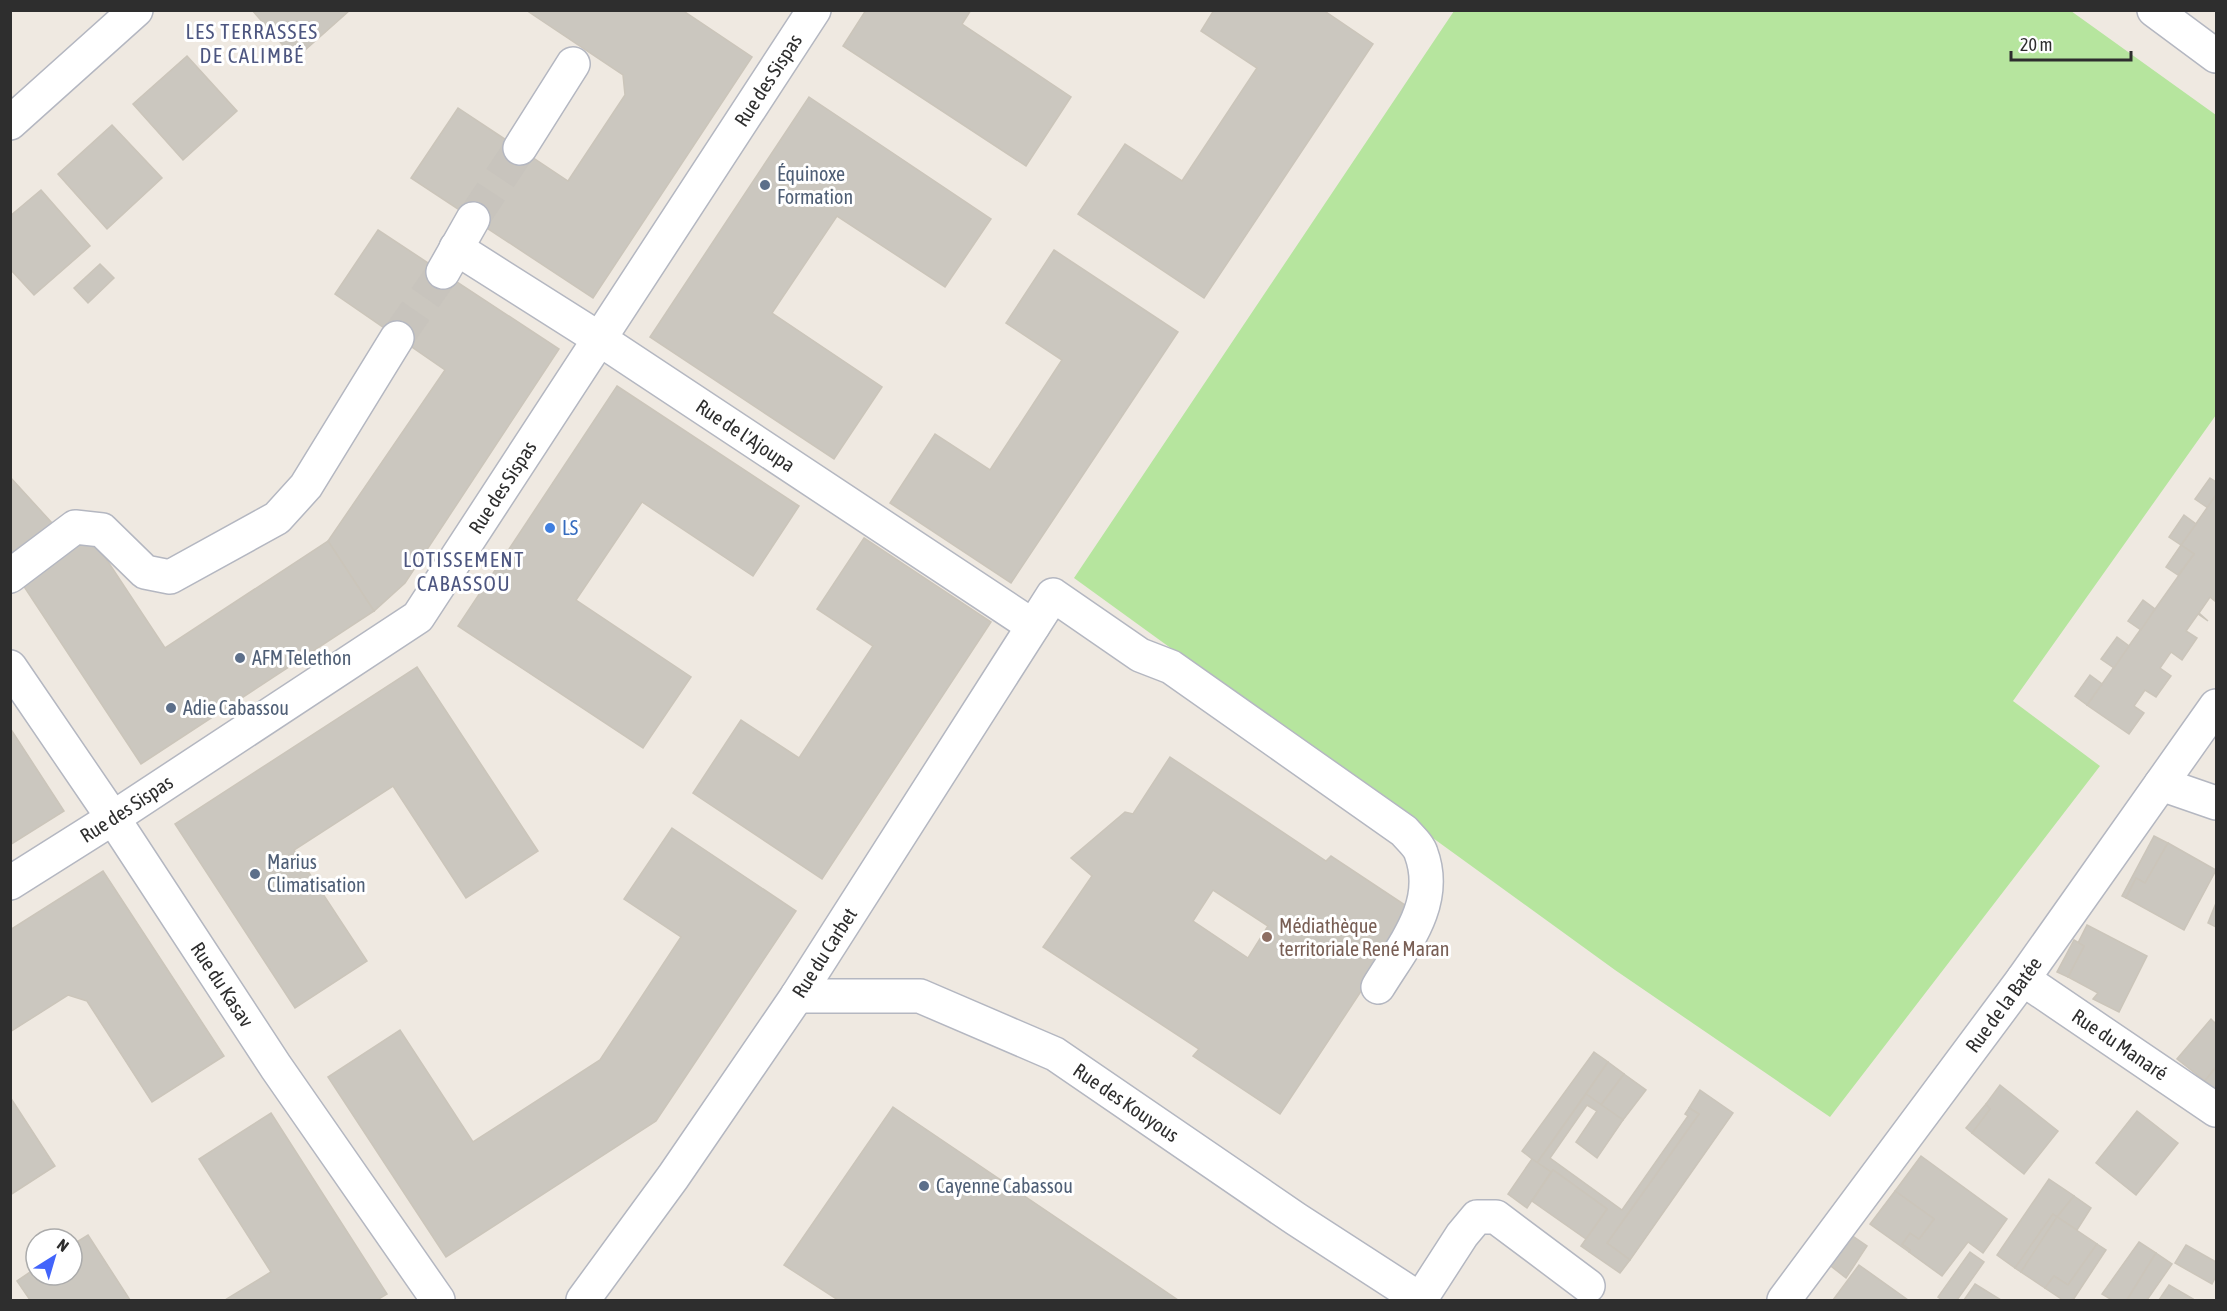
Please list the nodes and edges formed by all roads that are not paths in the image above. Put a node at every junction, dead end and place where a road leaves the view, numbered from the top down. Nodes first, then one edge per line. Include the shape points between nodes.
1 (136, 10) edge
2 (814, 10) edge
3 (2154, 10) edge
4 (2217, 56) edge
5 (573, 64) dead end
6 (10, 123) edge
7 (520, 148) tunnel mouth
8 (473, 219) tunnel mouth
9 (397, 338) tunnel mouth
10 (598, 339) junction
11 (10, 576) edge
12 (1033, 626) junction
13 (10, 667) edge
14 (2217, 706) edge
15 (2161, 784) junction
16 (2217, 803) edge
17 (113, 818) junction
18 (10, 883) edge
19 (2023, 979) junction
20 (1378, 987) dead end
21 (797, 996) junction
22 (2217, 1110) edge
23 (1587, 1286) dead end
24 (438, 1300) edge
25 (583, 1300) edge
26 (1421, 1300) edge
27 (1784, 1300) edge

1 - 6 street
2 - 10 street, Rue des Sispas
3 - 4 street
5 - 7 street
8 - 10 street, Rue de l'Ajoupa via 449,260
9 - 11 street via 306,486 277,518 170,577 145,572 102,530 75,527
10 - 12 street, Rue de l'Ajoupa
10 - 17 street, Rue des Sispas via 418,617
12 - 20 street, Rue du Carbet via 1053,595 1140,655 1171,667 1404,831 1421,852 1428,885 1419,919
12 - 21 street, Rue du Carbet
13 - 17 street, Rue du Kasav
14 - 15 street, Rue de la Batée
15 - 16 street
15 - 19 street, Rue de la Batée
17 - 18 street, Rue des Sispas
17 - 24 street, Rue du Kasav via 276,1067
19 - 22 street, Rue du Manaré
19 - 27 street, Rue de la Batée
21 - 25 street, Rue du Carbet
21 - 26 street, Rue des Kouyous via 920,996 1055,1054
23 - 26 street via 1496,1217 1477,1217

